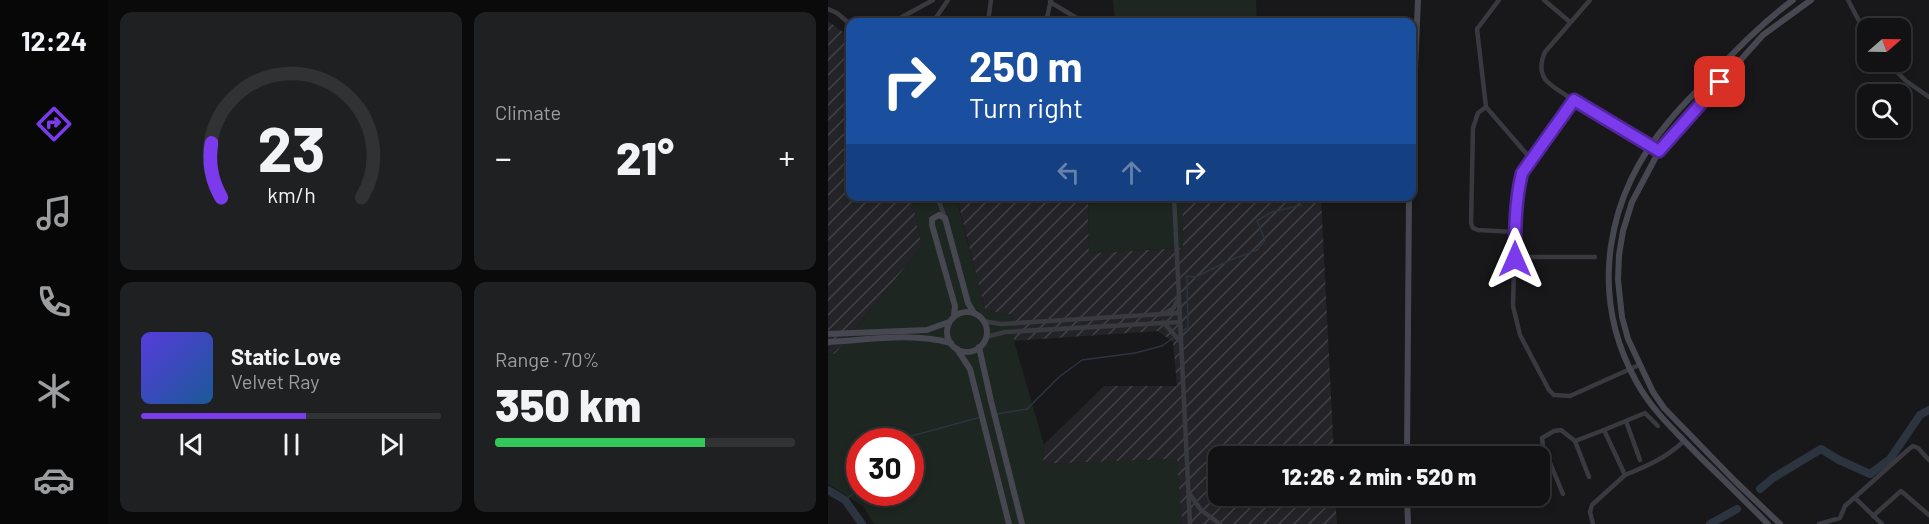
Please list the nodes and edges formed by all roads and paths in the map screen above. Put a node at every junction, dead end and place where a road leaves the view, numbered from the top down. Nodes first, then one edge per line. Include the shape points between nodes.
1 (933, 0) edge
2 (948, 0) edge
3 (991, 0) edge
4 (1418, 0) edge
5 (1499, 0) edge
6 (1544, 0) edge
7 (1590, 0) edge
8 (1793, 0) edge
9 (1811, 0) edge
10 (1848, 0) edge
11 (1050, 1) edge
12 (828, 9) edge
13 (900, 18) edge
14 (936, 18) edge
15 (989, 18) edge
16 (1047, 18) edge
17 (1077, 18) edge
18 (1857, 18) edge
19 (846, 21) edge
20 (1570, 21) junction
21 (1416, 46) edge
22 (1897, 72) edge
23 (1929, 96) edge
24 (1574, 100) junction
25 (1486, 106) junction
26 (1651, 146) junction
27 (1659, 151) junction
28 (1531, 159) junction
29 (939, 201) edge
30 (941, 201) edge
31 (1174, 201) edge
32 (1409, 201) edge
33 (940, 205) junction
34 (945, 218) junction
35 (1515, 232) junction
36 (1595, 257) dead end
37 (1515, 259) junction
38 (1179, 298) junction
39 (974, 313) junction
40 (1180, 313) junction
41 (1162, 314) junction
42 (952, 319) junction
43 (983, 321) junction
44 (1163, 322) junction
45 (1180, 322) junction
46 (828, 334) edge
47 (986, 337) junction
48 (828, 342) edge
49 (1181, 343) junction
50 (951, 344) junction
51 (979, 347) junction
52 (957, 349) junction
53 (1639, 365) junction
54 (1630, 369) junction
55 (1626, 421) junction
56 (1658, 426) dead end
57 (1604, 430) junction
58 (1575, 441) junction
59 (1684, 441) junction
60 (1407, 446) edge
61 (1640, 460) dead end
62 (1929, 460) edge
63 (1625, 475) junction
64 (1589, 477) dead end
65 (1187, 491) junction
66 (1563, 494) dead end
67 (1855, 498) junction
68 (1408, 506) edge
69 (1929, 515) edge
70 (1873, 516) junction
71 (1009, 524) edge
72 (1022, 524) edge
73 (1190, 524) edge
74 (1220, 524) edge
75 (1408, 524) edge
76 (1593, 524) edge
77 (1768, 524) edge
78 (1780, 524) edge
79 (1819, 524) edge
80 (1882, 524) edge

1 - 13 street
2 - 14 street
3 - 15 street
4 - 21 street
5 - 25 street via 1477,29
6 - 20 street
7 - 20 street
8 - 26 street via 1758,27 1670,120
9 - 27 street via 1763,35
10 - 18 street
11 - 16 street
11 - 17 street
12 - 19 street
20 - 24 street via 1545,52 1541,70 1550,84
22 - 23 street
24 - 26 street
24 - 28 street
25 - 28 street
25 - 35 street via 1478,113 1473,128 1471,224 1478,230
26 - 27 street
26 - 54 street via 1623,197 1609,254 1613,319
27 - 53 street via 1632,202 1619,255 1622,317
28 - 35 street via 1519,185
29 - 33 street
30 - 33 street
31 - 38 street
32 - 60 street
33 - 34 street
34 - 39 street
34 - 42 street via 939,215 932,219 955,306
35 - 37 street
36 - 37 street
37 - 54 street via 1515,322 1548,390 1554,395 1570,396
38 - 40 street
38 - 41 street via 1173,309
39 - 42 street via 963,312
39 - 43 street
40 - 41 street
40 - 45 street
41 - 43 street via 1001,324
42 - 46 street via 927,330
42 - 50 street via 947,331
43 - 47 street
44 - 45 street
44 - 47 street via 1005,332
44 - 49 street
45 - 49 street
47 - 51 street
48 - 50 street via 913,337
49 - 65 street
50 - 52 street
51 - 52 street
51 - 72 street
52 - 71 street via 970,369
53 - 54 street
53 - 78 street via 1664,408
54 - 59 street via 1656,412
55 - 56 street via 1645,413
55 - 57 street
55 - 61 street
57 - 58 street
57 - 63 street
58 - 64 street
58 - 66 street via 1561,430 1542,438
59 - 63 street via 1659,461
59 - 77 street
62 - 67 street via 1918,448 1909,449
63 - 76 street via 1592,506
65 - 73 street
65 - 74 street via 1201,510
67 - 70 street
67 - 79 street via 1845,506 1840,518
68 - 75 street
69 - 70 street via 1901,490
70 - 80 street

